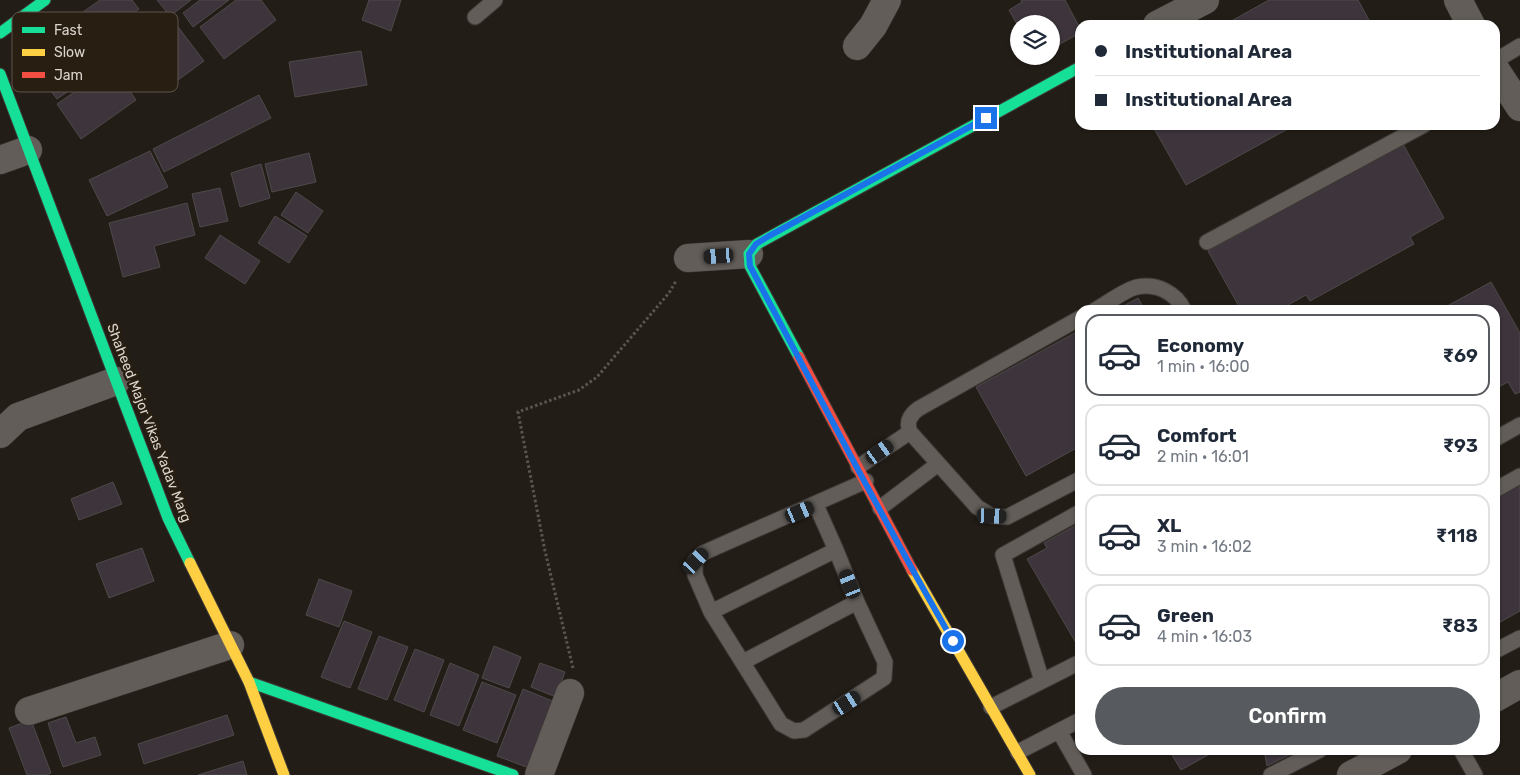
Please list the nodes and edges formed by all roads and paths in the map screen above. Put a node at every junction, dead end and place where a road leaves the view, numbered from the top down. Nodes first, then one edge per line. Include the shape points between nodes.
1 (45, 0) edge
2 (495, 0) edge
3 (887, 0) edge
4 (1205, 0) edge
5 (1458, 0) edge
6 (29, 12) edge
7 (475, 17) dead end
8 (1167, 20) edge
9 (1468, 20) edge
10 (12, 24) edge
11 (0, 33) edge
12 (857, 46) dead end
13 (1520, 46) edge
14 (1075, 70) edge
15 (1500, 70) edge
16 (0, 74) edge
17 (1500, 78) edge
18 (1520, 107) edge
19 (1415, 130) edge
20 (28, 150) junction
21 (0, 160) edge
22 (1207, 242) dead end
23 (749, 254) junction
24 (688, 258) joint
25 (1104, 305) edge
26 (1182, 305) edge
27 (1075, 321) edge
28 (116, 381) junction
29 (1520, 425) edge
30 (910, 432) junction
31 (0, 434) edge
32 (1500, 436) edge
33 (938, 464) junction
34 (858, 467) junction
35 (1520, 476) edge
36 (866, 481) junction
37 (1075, 482) edge
38 (1500, 487) edge
39 (816, 505) junction
40 (880, 508) junction
41 (1075, 515) edge
42 (836, 550) junction
43 (857, 602) junction
44 (711, 612) junction
45 (1520, 638) edge
46 (230, 645) junction
47 (1500, 648) edge
48 (743, 662) junction
49 (1075, 664) edge
50 (1042, 681) junction
51 (249, 682) junction
52 (1520, 684) edge
53 (570, 693) joint
54 (1500, 695) edge
55 (992, 707) junction
56 (29, 711) dead end
57 (1075, 723) edge
58 (1059, 731) junction
59 (1018, 752) junction
60 (1310, 755) edge
61 (1389, 755) edge
62 (1464, 755) edge
63 (284, 775) edge
64 (513, 775) edge
65 (540, 775) edge
66 (1030, 775) edge
67 (1084, 775) edge
68 (1271, 775) edge
69 (1351, 775) edge
70 (1475, 775) edge

1 - 6 street
2 - 7 lane
3 - 12 street
4 - 8 street
5 - 9 street
10 - 11 street
13 - 15 lane
14 - 23 street via 769,236 756,244
16 - 20 street, Shaheed Major Vikas Yadav Marg
17 - 18 street
19 - 22 lane
20 - 21 street
20 - 28 street, Shaheed Major Vikas Yadav Marg
23 - 24 street
23 - 34 street via 750,266
24 - 53 path via 669,293 598,377 579,390 518,412 545,551 571,652 574,673
25 - 26 lane via 1137,286 1166,290 1178,298
27 - 30 lane via 918,409 909,419
28 - 31 street via 18,417
28 - 46 street, Shaheed Major Vikas Yadav Marg via 168,518
29 - 32 lane
30 - 33 lane
30 - 34 lane
33 - 37 lane via 977,508 992,516 1008,517
33 - 40 lane
34 - 36 street
35 - 38 lane
36 - 39 lane
36 - 40 street
39 - 42 lane
39 - 44 lane via 703,552 696,561 695,575
40 - 55 street via 915,576
41 - 50 lane via 1003,555
42 - 43 lane
42 - 44 lane
43 - 48 lane
43 - 48 lane via 885,662 884,678 804,730 794,731 781,724
44 - 48 lane
45 - 47 lane
46 - 51 street, Shaheed Major Vikas Yadav Marg
46 - 56 street
49 - 50 lane
50 - 55 lane
51 - 63 street, Shaheed Major Vikas Yadav Marg
51 - 64 street
52 - 54 street
53 - 65 street
55 - 59 street
57 - 58 lane
58 - 59 lane
58 - 67 lane
59 - 66 street
60 - 68 lane
61 - 69 street
62 - 70 lane

